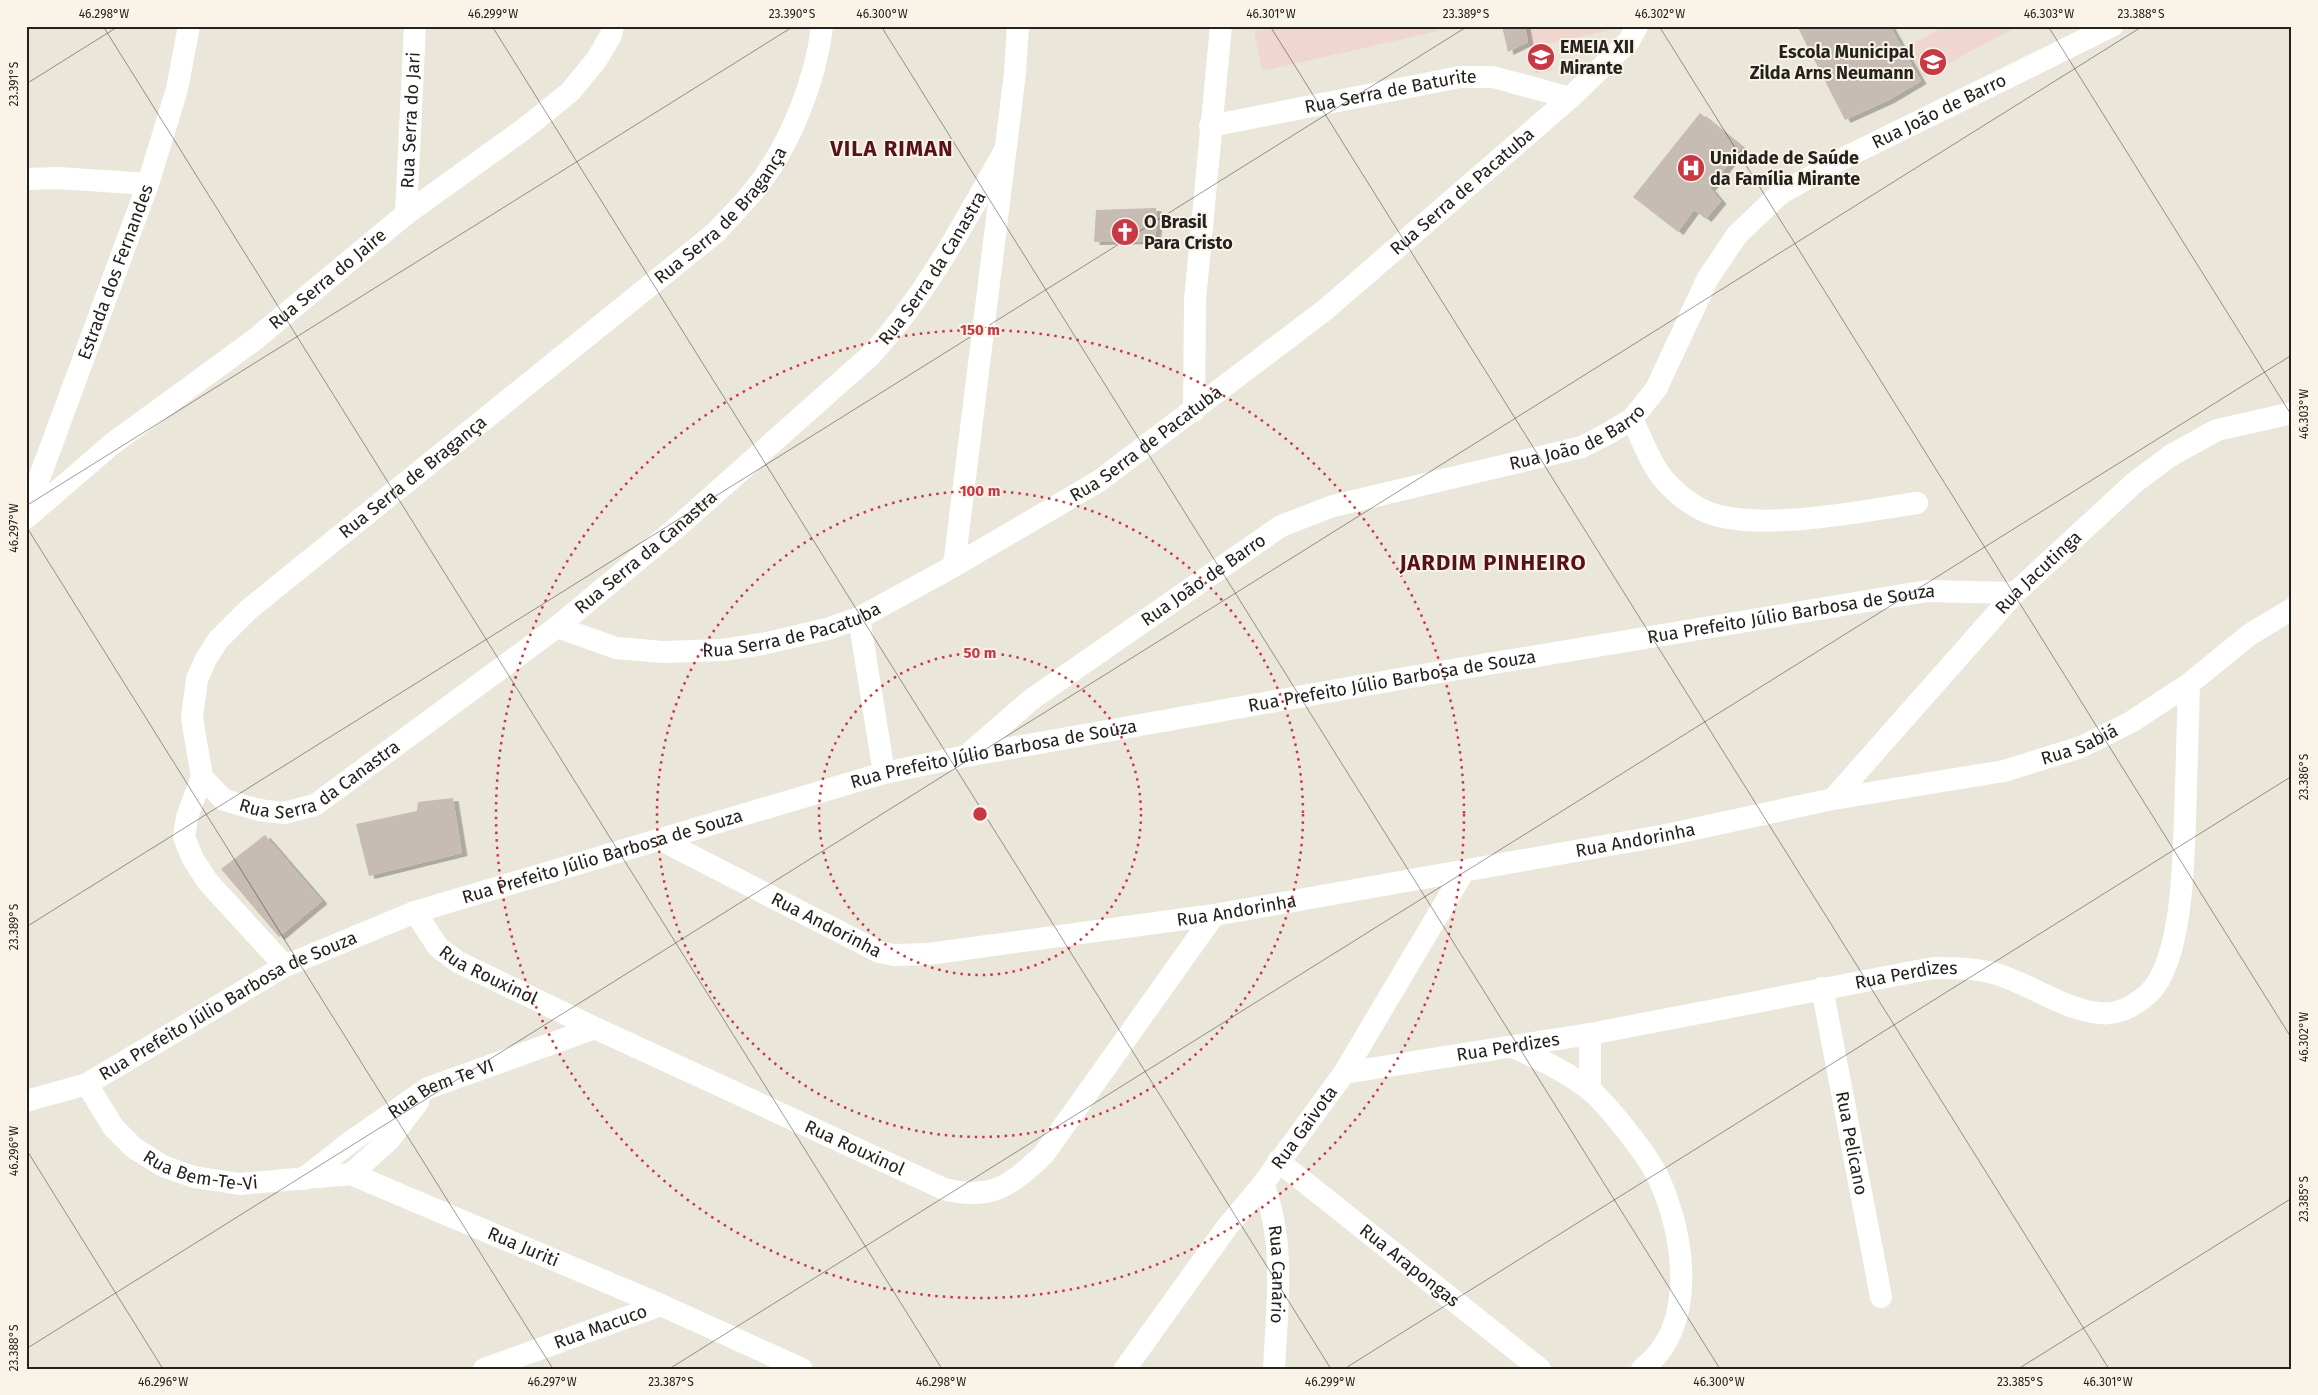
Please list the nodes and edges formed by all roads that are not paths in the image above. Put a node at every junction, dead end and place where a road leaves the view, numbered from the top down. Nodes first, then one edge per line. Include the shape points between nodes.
1 (189, 26) edge
2 (414, 26) edge
3 (613, 26) edge
4 (822, 26) edge
5 (1018, 26) edge
6 (1220, 26) edge
7 (1637, 26) edge
8 (2112, 26) edge
9 (1570, 98) junction
10 (1210, 126) junction
11 (1004, 152) junction
12 (26, 179) edge
13 (148, 184) junction
14 (406, 214) junction
15 (1194, 411) junction
16 (2292, 413) edge
17 (1632, 419) junction
18 (1916, 503) dead end
19 (26, 514) edge
20 (26, 518) edge
21 (954, 566) junction
22 (2015, 593) junction
23 (2292, 609) edge
24 (859, 618) junction
25 (557, 627) junction
26 (2189, 684) junction
27 (966, 756) junction
28 (884, 773) junction
29 (202, 776) junction
30 (1833, 799) junction
31 (661, 840) junction
32 (1464, 871) junction
33 (415, 912) junction
34 (1214, 915) junction
35 (285, 966) junction
36 (1822, 988) junction
37 (595, 1028) junction
38 (1590, 1034) junction
39 (1513, 1047) junction
40 (1344, 1073) junction
41 (88, 1084) junction
42 (428, 1088) junction
43 (1590, 1090) junction
44 (26, 1101) edge
45 (1278, 1161) junction
46 (351, 1174) junction
47 (303, 1179) junction
48 (1262, 1184) junction
49 (1881, 1297) dead end
50 (661, 1305) junction
51 (484, 1369) edge
52 (802, 1369) edge
53 (1125, 1369) edge
54 (1274, 1369) edge
55 (1540, 1369) edge
56 (1642, 1369) edge

1 - 13 street, Estrada dos Fernandes via 177,89
2 - 14 street, Rua Serra do Jari
3 - 14 street, Rua Serra do Jaire via 597,59 570,92
4 - 29 street, Rua Serra de Bragança via 806,92 786,141 757,187 715,233 248,610 218,640 197,679 192,718
5 - 11 street via 1016,73
6 - 10 street
7 - 9 street, Rua Serra de Pacatuba via 1629,41
8 - 17 street, Rua João de Barro via 1840,160 1780,194 1737,235 1708,278 1656,389
9 - 10 street, Rua Serra de Baturite via 1493,77 1460,77
9 - 15 street, Rua Serra de Pacatuba via 1325,310
10 - 15 street via 1195,300
11 - 21 street
11 - 25 street, Rua Serra da Canastra via 922,294 871,355
12 - 13 street
13 - 19 street, Estrada dos Fernandes
14 - 20 street, Rua Serra do Jaire via 253,341 112,444
15 - 21 street, Rua Serra de Pacatuba via 1098,481
16 - 22 street, Rua Jacutinga via 2217,430 2170,456 2134,483
17 - 18 street via 1661,476 1682,497 1703,510 1755,519 1810,519
17 - 27 street, Rua João de Barro via 1582,446 1333,506 1281,526 1032,699
21 - 24 street, Rua Serra de Pacatuba
22 - 27 street, Rua Prefeito Júlio Barbosa de Souza via 1927,591 1428,674
22 - 30 street, Rua Jacutinga
23 - 26 street, Rua Sabiá via 2249,635
24 - 25 street, Rua Serra de Pacatuba via 762,644 722,650 663,652 616,648
24 - 28 street
25 - 29 street, Rua Serra da Canastra via 315,805 284,812 258,810 224,800
26 - 30 street, Rua Sabiá via 2131,722 2081,747 1995,772
26 - 36 street, Rua Perdizes via 2183,872 2176,924 2158,980 2142,999 2123,1009 2100,1014 1994,973 1969,968 1933,968
27 - 28 street, Rua Prefeito Júlio Barbosa de Souza
28 - 31 street, Rua Prefeito Júlio Barbosa de Souza
29 - 35 street, Rua Serra de Bragança via 184,837 192,858 208,882
30 - 32 street, Rua Andorinha via 1666,835
31 - 33 street, Rua Prefeito Júlio Barbosa de Souza
31 - 34 street, Rua Andorinha via 880,952 894,955 928,954
32 - 34 street, Rua Andorinha
32 - 40 street, Rua Gaivota
33 - 35 street, Rua Prefeito Júlio Barbosa de Souza
33 - 37 street, Rua Rouxinol via 438,946 458,962
34 - 37 street, Rua Rouxinol via 1044,1154 1008,1184 988,1192 966,1194 944,1189
35 - 41 street, Rua Prefeito Júlio Barbosa de Souza
36 - 38 street, Rua Perdizes
36 - 49 street, Rua Pelicano
37 - 42 street, Rua Bem Te VI
38 - 39 street, Rua Perdizes
38 - 43 street
39 - 40 street, Rua Perdizes
39 - 43 street
40 - 45 street, Rua Gaivota
41 - 44 street, Rua Prefeito Júlio Barbosa de Souza
41 - 47 street, Rua Bem-Te-Vi via 113,1127 134,1148 163,1166 194,1176 240,1184
42 - 46 street via 389,1140
42 - 47 street, Rua Bem Te VI
43 - 56 street via 1642,1150 1656,1173 1679,1235 1679,1303 1670,1337 1655,1360
45 - 48 street, Rua Gaivota
45 - 55 street, Rua Arapongas
46 - 47 street, Rua Bem-Te-Vi
46 - 50 street, Rua Juriti
48 - 53 street, Rua Gaivota via 1227,1227
48 - 54 street, Rua Canário via 1272,1207 1276,1229 1278,1279
50 - 51 street, Rua Macuco
50 - 52 street, Rua Juriti

